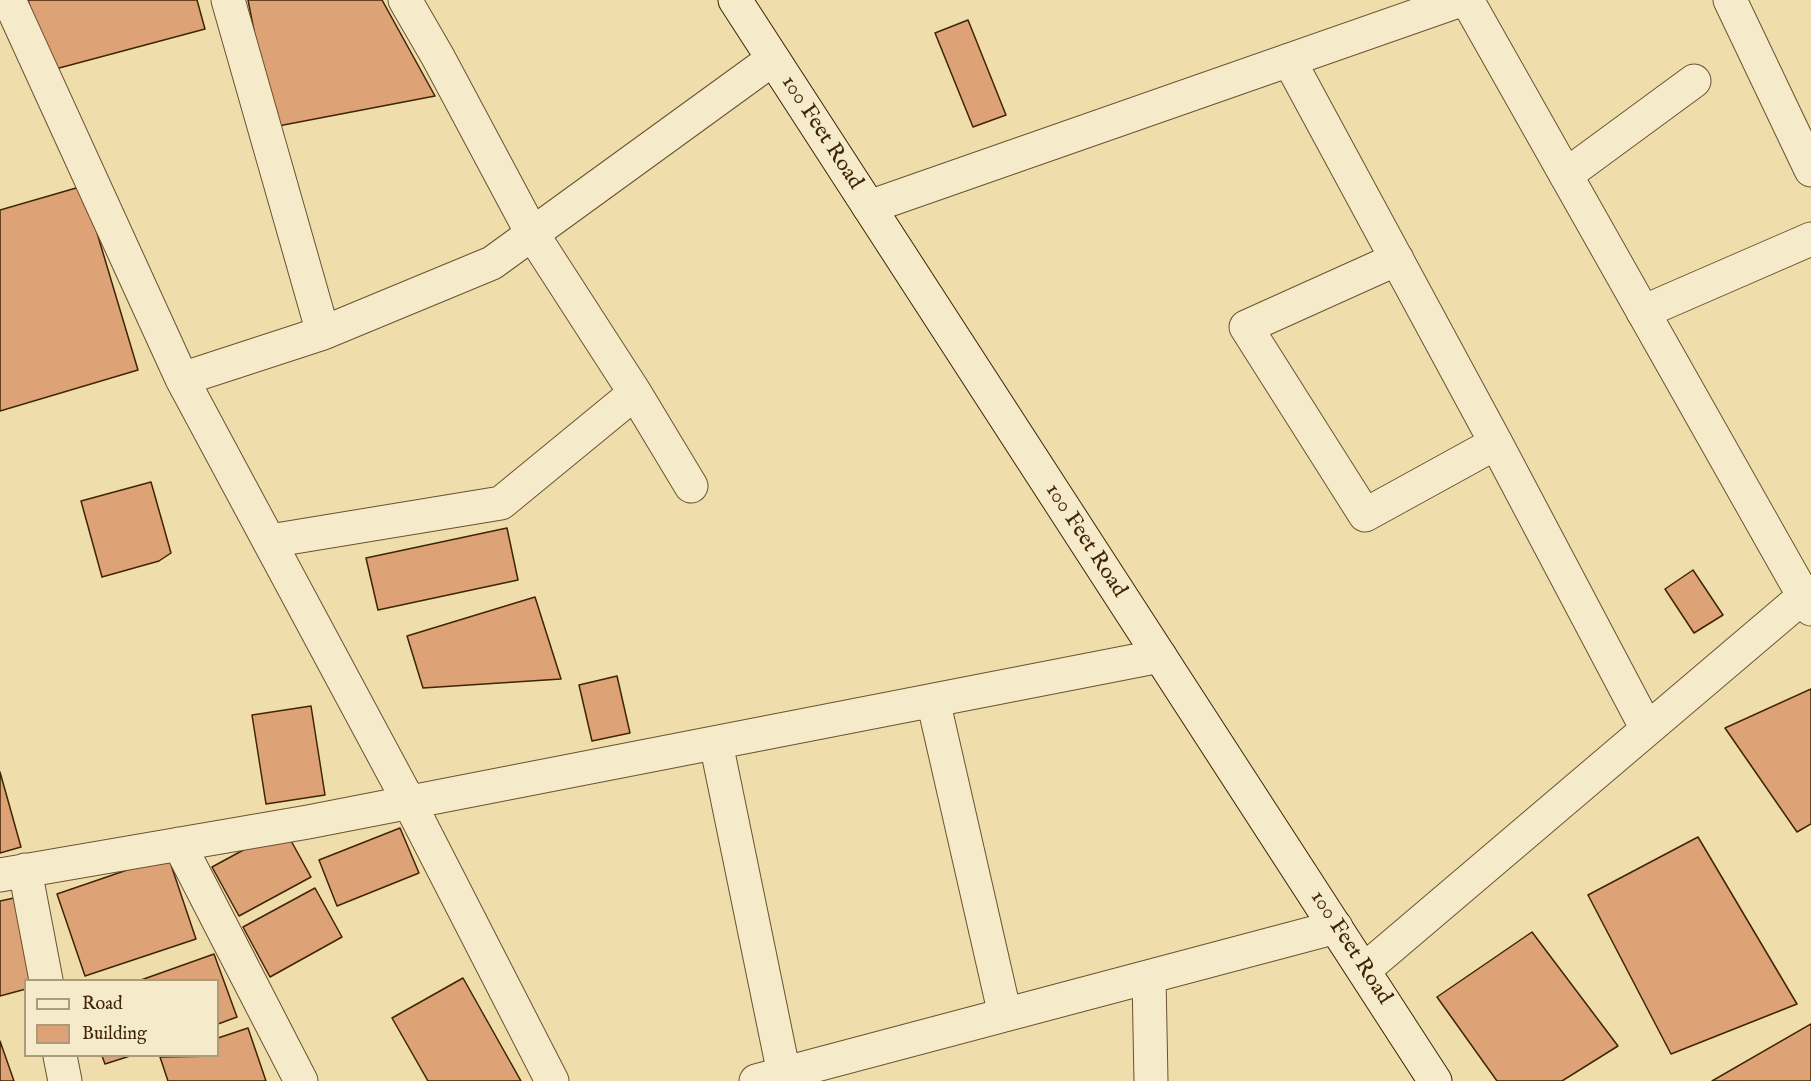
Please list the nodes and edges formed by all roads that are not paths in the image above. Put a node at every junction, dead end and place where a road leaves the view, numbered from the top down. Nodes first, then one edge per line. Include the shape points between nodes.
1 (9, 0) edge
2 (228, 0) edge
3 (405, 0) edge
4 (735, 0) edge
5 (1461, 0) edge
6 (1467, 0) edge
7 (1730, 0) edge
8 (773, 59) junction
9 (1289, 60) junction
10 (1694, 81) dead end
11 (1811, 170) edge
12 (1566, 175) junction
13 (868, 207) junction
14 (533, 235) junction
15 (1811, 239) edge
16 (1397, 259) junction
17 (1643, 312) junction
18 (323, 333) junction
19 (182, 379) junction
20 (635, 393) junction
21 (1496, 443) junction
22 (691, 486) dead end
23 (270, 541) junction
24 (1807, 602) edge
25 (1160, 656) junction
26 (933, 700) junction
27 (1647, 729) junction
28 (716, 742) junction
29 (409, 802) junction
30 (179, 844) junction
31 (13, 872) edge
32 (1336, 927) junction
33 (1364, 970) junction
34 (1149, 977) junction
35 (45, 979) edge
36 (1005, 1015) junction
37 (60, 1057) edge
38 (770, 1077) edge
39 (65, 1081) edge
40 (301, 1081) edge
41 (552, 1081) edge
42 (1151, 1081) edge
43 (1436, 1081) edge

1 - 19 street
2 - 18 street
3 - 14 street
4 - 8 street, 100 Feet Road
5 - 9 street
6 - 12 street
7 - 11 street
8 - 13 street, 100 Feet Road
8 - 14 street
9 - 13 street
9 - 16 street
10 - 12 street
12 - 17 street
13 - 25 street, 100 Feet Road
14 - 18 street via 492,263
14 - 20 street
15 - 17 street
16 - 21 street
16 - 21 street via 1246,327 1365,515
17 - 24 street
18 - 19 street
19 - 23 street
20 - 22 street
20 - 23 street via 501,503
21 - 27 street
23 - 29 street
24 - 27 street
25 - 26 street
25 - 32 street, 100 Feet Road
26 - 28 street
26 - 36 street
27 - 33 street
28 - 29 street
28 - 38 street
29 - 30 street
29 - 41 street
30 - 31 street
30 - 40 street
31 - 35 street
32 - 33 street, 100 Feet Road
32 - 34 street
33 - 43 street, 100 Feet Road
34 - 36 street
34 - 42 street
36 - 38 street
37 - 39 street

